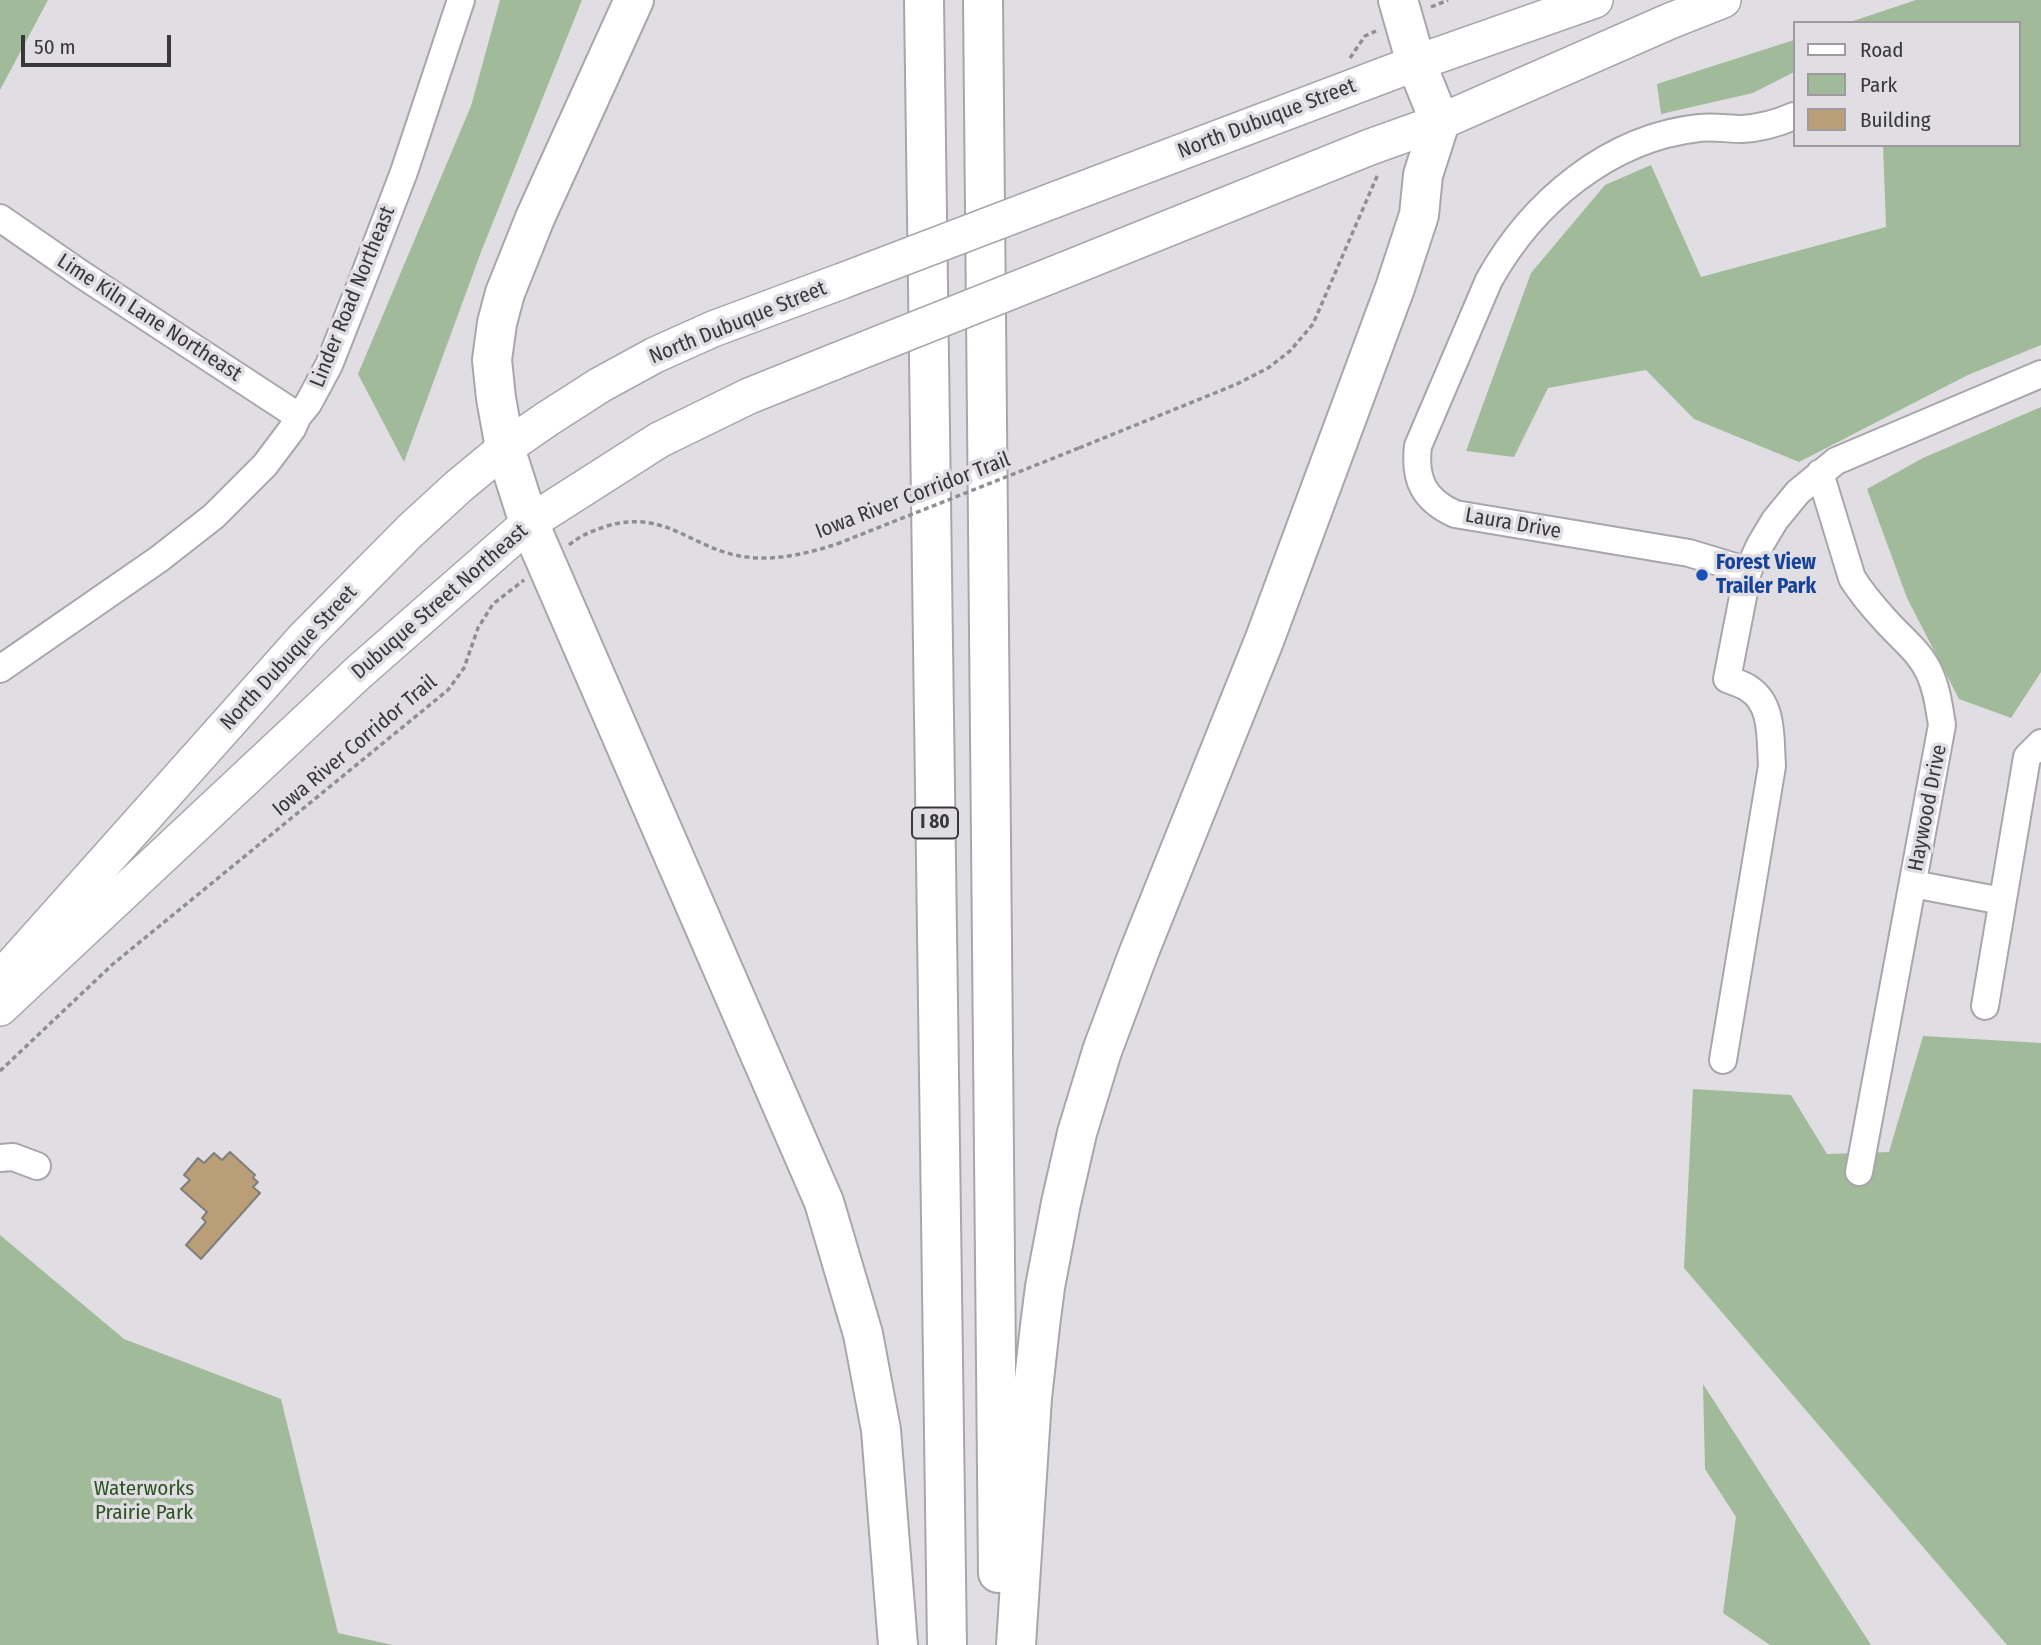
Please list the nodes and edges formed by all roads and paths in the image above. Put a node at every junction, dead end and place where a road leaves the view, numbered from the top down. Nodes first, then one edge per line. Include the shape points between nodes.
1 (461, 0) edge
2 (634, 0) edge
3 (924, 0) edge
4 (983, 0) edge
5 (1398, 0) edge
6 (1595, 0) edge
7 (1723, 0) edge
8 (1416, 63) junction
9 (1792, 117) edge
10 (1440, 122) junction
11 (1379, 172) dead end
12 (0, 218) edge
13 (2041, 374) edge
14 (298, 416) junction
15 (505, 448) junction
16 (1820, 472) junction
17 (529, 523) junction
18 (545, 563) junction
19 (1748, 571) junction
20 (0, 669) edge
21 (2041, 743) edge
22 (1913, 884) junction
23 (2002, 901) junction
24 (0, 979) edge
25 (1985, 1006) dead end
26 (0, 1008) edge
27 (1723, 1060) dead end
28 (0, 1071) edge
29 (0, 1158) edge
30 (37, 1166) dead end
31 (1859, 1172) dead end
32 (898, 1645) edge
33 (947, 1645) edge
34 (999, 1645) edge
35 (1016, 1645) edge

1 - 14 street, Linder Road Northeast via 368,266 329,365
2 - 15 highway via 505,293 492,360
3 - 33 highway, I 80
4 - 34 highway
5 - 8 highway
6 - 8 main road, North Dubuque Street
7 - 10 main road
8 - 10 highway
8 - 15 main road, North Dubuque Street, bridge via 713,329 600,385
9 - 19 street, Laura Drive via 1755,128 1702,127 1643,141 1604,161 1550,200 1526,225 1489,280 1418,446 1416,464 1429,496 1455,514 1689,553
10 - 17 main road, Dubuque Street Northeast, bridge via 749,396 659,440
10 - 35 highway via 1423,175 1419,215 1395,288 1264,641 1139,952 1077,1133 1040,1326
11 - 18 path, Iowa River Corridor Trail, bridge via 1313,324 1290,351 1237,384 838,544 802,554 747,557 716,550 655,523 625,521 583,534
12 - 14 street, Lime Kiln Lane Northeast
13 - 16 street via 1836,461
14 - 20 street, Linder Road Northeast via 265,465 214,516
15 - 17 highway
15 - 24 main road, North Dubuque Street via 410,531 306,636
16 - 19 street via 1775,520
16 - 22 street, Haywood Drive via 1852,578 1913,648 1936,691 1940,742
17 - 18 highway
17 - 26 main road, Dubuque Street Northeast via 359,672
18 - 28 path, Iowa River Corridor Trail via 493,604 478,628 464,668 448,690 113,964
18 - 32 highway via 824,1202 863,1334 881,1430
19 - 27 street via 1727,679 1763,700 1772,766
21 - 23 street via 2027,757
22 - 23 street
22 - 31 street, Haywood Drive
23 - 25 street
29 - 30 street via 13,1157

